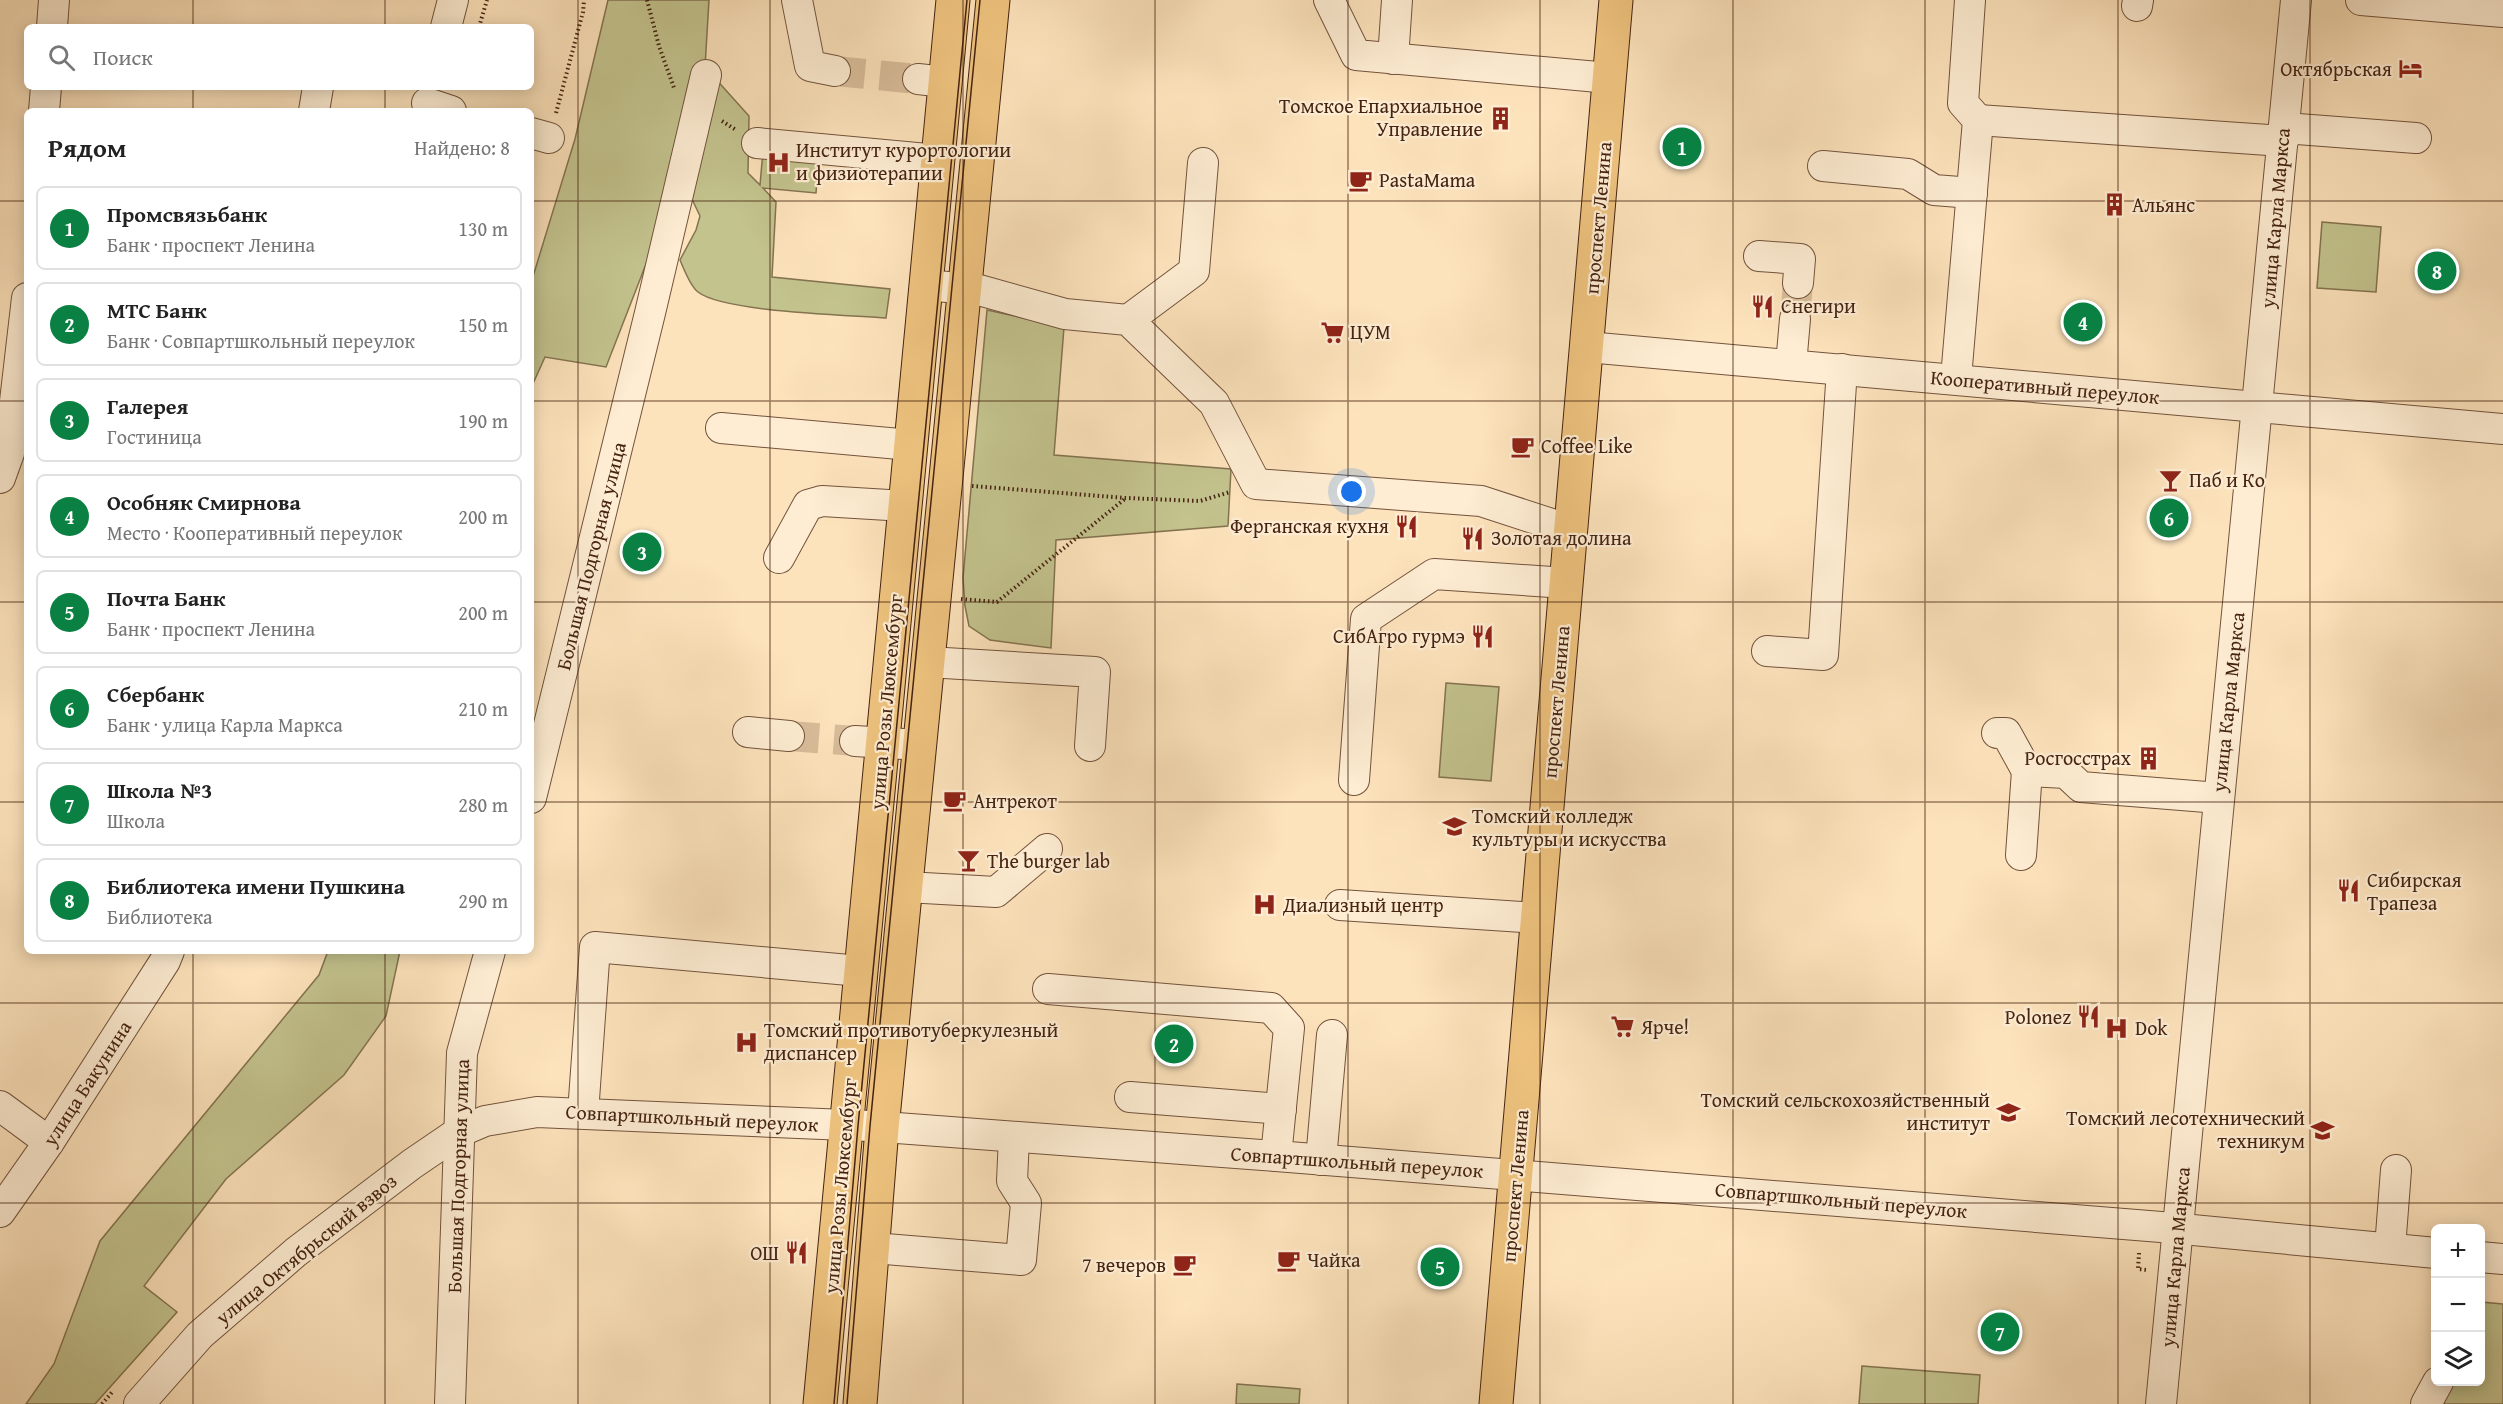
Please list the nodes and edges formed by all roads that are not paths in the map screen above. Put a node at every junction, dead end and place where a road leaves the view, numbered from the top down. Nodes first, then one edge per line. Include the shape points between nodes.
1 (54, 0) edge
2 (453, 0) edge
3 (797, 0) edge
4 (953, 0) edge
5 (993, 0) edge
6 (1329, 0) edge
7 (1397, 0) edge
8 (1616, 0) edge
9 (1970, 0) edge
10 (2296, 0) edge
11 (2361, 0) edge
12 (2503, 12) edge
13 (52, 24) edge
14 (447, 24) edge
15 (1393, 59) junction
16 (835, 71) tunnel mouth
17 (706, 75) dead end
18 (1609, 78) junction
19 (46, 90) edge
20 (318, 90) edge
21 (44, 108) edge
22 (314, 108) edge
23 (1978, 120) junction
24 (2283, 134) junction
25 (2416, 138) dead end
26 (758, 143) dead end
27 (938, 160) junction
28 (1203, 163) dead end
29 (1823, 166) dead end
30 (1972, 193) junction
31 (1759, 256) dead end
32 (1798, 283) tunnel mouth
33 (926, 285) junction
34 (964, 288) junction
35 (24, 308) edge
36 (1795, 319) tunnel mouth
37 (1128, 320) junction
38 (1587, 346) junction
39 (11, 350) edge
40 (1791, 365) junction
41 (1842, 369) junction
42 (1956, 378) junction
43 (2257, 407) junction
44 (722, 428) dead end
45 (2503, 429) edge
46 (911, 445) junction
47 (0, 478) edge
48 (905, 506) junction
49 (1570, 530) junction
50 (778, 558) dead end
51 (1566, 583) junction
52 (1767, 651) dead end
53 (928, 662) junction
54 (748, 732) dead end
55 (1997, 733) dead end
56 (789, 736) tunnel mouth
57 (868, 742) junction
58 (920, 745) junction
59 (1090, 747) dead end
60 (2027, 771) junction
61 (1354, 780) dead end
62 (534, 786) edge
63 (2219, 798) junction
64 (1047, 849) dead end
65 (2021, 855) dead end
66 (906, 887) junction
67 (1340, 905) dead end
68 (1538, 918) junction
69 (168, 954) edge
70 (489, 954) edge
71 (860, 971) junction
72 (1048, 988) dead end
73 (1332, 1035) dead end
74 (1130, 1097) dead end
75 (0, 1106) edge
76 (1281, 1109) junction
77 (583, 1113) junction
78 (845, 1125) junction
79 (882, 1128) junction
80 (459, 1132) junction
81 (1014, 1137) junction
82 (49, 1142) junction
83 (1276, 1156) junction
84 (1321, 1160) junction
85 (2396, 1170) dead end
86 (1516, 1174) junction
87 (0, 1212) edge
88 (2177, 1228) junction
89 (873, 1248) junction
90 (2390, 1248) junction
91 (2431, 1252) edge
92 (2485, 1257) edge
93 (2503, 1259) edge
94 (2436, 1386) edge
95 (126, 1398) edge
96 (450, 1404) edge
97 (820, 1404) edge
98 (860, 1404) edge
99 (1496, 1404) edge
100 (2161, 1404) edge
101 (2426, 1404) edge

1 - 13 street
2 - 14 street
3 - 16 street via 810,66
4 - 27 main road, улица Розы Люксембург via 932,81
5 - 34 main road, улица Розы Люксембург
6 - 15 street via 1356,55
7 - 15 street
8 - 18 main road, проспект Ленина
9 - 23 street via 1963,103
10 - 24 street, улица Карла Маркса
11 - 12 street
15 - 18 street
17 - 62 street, Большая Подгорная улица
18 - 38 main road, проспект Ленина
19 - 21 street
20 - 22 street
23 - 24 street
23 - 30 street
24 - 25 street
24 - 43 street, улица Карла Маркса
26 - 27 street
27 - 33 main road, улица Розы Люксембург
28 - 37 street via 1194,271
29 - 30 street via 1908,174 1934,190
30 - 42 street
31 - 32 street via 1800,259
33 - 34 street
33 - 46 main road, улица Розы Люксембург
34 - 37 street via 1065,314
34 - 53 main road, улица Розы Люксембург
35 - 39 street
36 - 40 street
37 - 49 street via 1214,403 1256,484 1481,501
38 - 40 street, Кооперативный переулок
38 - 49 main road, проспект Ленина
39 - 47 street via 9,453
40 - 41 street, Кооперативный переулок
41 - 42 street, Кооперативный переулок
41 - 52 street via 1823,655
42 - 43 street, Кооперативный переулок
43 - 45 street, Кооперативный переулок
43 - 63 street, улица Карла Маркса
44 - 46 street
46 - 48 main road, улица Розы Люксембург
48 - 50 street via 822,501 808,505
48 - 57 main road, улица Розы Люксембург
49 - 51 main road, проспект Ленина
51 - 61 street via 1434,574 1366,619
51 - 68 main road, проспект Ленина
53 - 58 main road, улица Розы Люксембург
53 - 59 street via 1095,672
54 - 56 street
55 - 60 street via 2006,733
57 - 58 street
57 - 71 main road, улица Розы Люксембург
58 - 66 main road, улица Розы Люксембург
60 - 63 street via 2066,773 2081,787
60 - 65 street
63 - 88 street, улица Карла Маркса
64 - 66 street via 996,892
66 - 79 main road, улица Розы Люксембург
67 - 68 street
68 - 86 main road, проспект Ленина
69 - 82 street, улица Бакунина
70 - 80 street, Большая Подгорная улица via 462,1053
71 - 77 street via 595,947
71 - 78 main road, улица Розы Люксембург
72 - 76 street via 1271,1008 1289,1028
73 - 84 street
74 - 76 street
75 - 82 street
76 - 83 street
77 - 78 street, Совпартшкольный переулок
77 - 80 street, Совпартшкольный переулок via 506,1116
78 - 79 street, Совпартшкольный переулок
78 - 97 main road, улица Розы Люксембург
79 - 81 street, Совпартшкольный переулок
79 - 89 main road, улица Розы Люксембург
80 - 95 street, улица Октябрьский взвоз via 291,1256
80 - 96 street, Большая Подгорная улица
81 - 83 street, Совпартшкольный переулок
81 - 89 street via 1012,1181 1026,1203 1021,1260
82 - 87 street, улица Бакунина
83 - 84 street, Совпартшкольный переулок
84 - 86 street, Совпартшкольный переулок
85 - 90 street
86 - 88 street, Совпартшкольный переулок
86 - 99 main road, проспект Ленина
88 - 90 street, Совпартшкольный переулок
88 - 100 street, улица Карла Маркса
89 - 98 main road, улица Розы Люксембург
90 - 91 street, Совпартшкольный переулок
92 - 93 street
94 - 101 street

